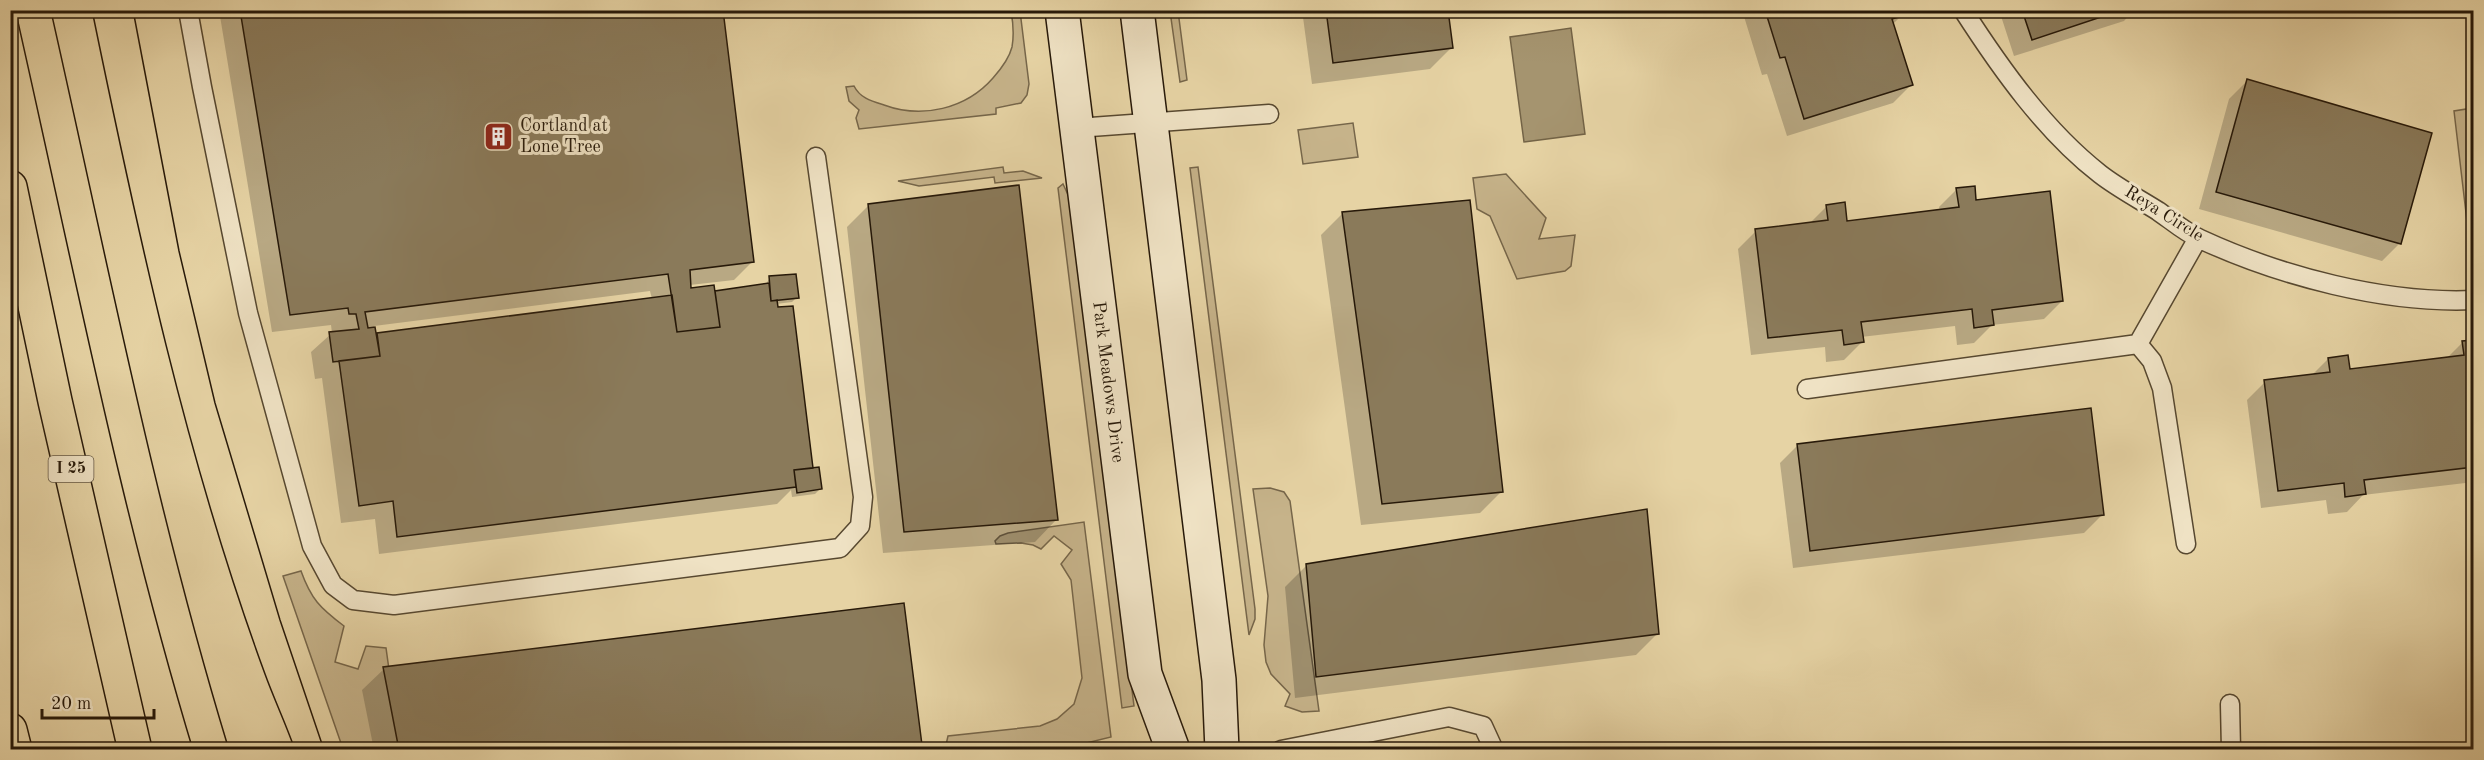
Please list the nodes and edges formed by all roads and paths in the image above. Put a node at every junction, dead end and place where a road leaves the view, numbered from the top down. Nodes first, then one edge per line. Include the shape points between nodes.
1 (33, 10) edge
2 (188, 10) edge
3 (1062, 10) edge
4 (1137, 10) edge
5 (1963, 10) edge
6 (1269, 114) dead end
7 (1151, 124) junction
8 (1077, 128) junction
9 (816, 157) dead end
10 (10, 187) edge
11 (2199, 238) junction
12 (2474, 300) edge
13 (2138, 344) junction
14 (1807, 388) dead end
15 (2186, 544) dead end
16 (2230, 704) dead end
17 (10, 730) edge
18 (15, 750) edge
19 (135, 750) edge
20 (211, 750) edge
21 (1173, 750) edge
22 (1222, 750) edge
23 (1281, 750) edge
24 (1494, 750) edge
25 (2231, 750) edge

1 - 20 highway via 146,512
2 - 9 lane via 248,313 312,546 333,585 353,600 394,605 840,548 860,526 863,497
3 - 8 main road, Park Meadows Drive
4 - 7 main road
5 - 11 lane, Reya Circle via 2018,89 2067,144 2101,174
6 - 7 lane
7 - 8 lane
7 - 22 main road via 1219,680
8 - 21 main road, Park Meadows Drive via 1145,674
10 - 19 highway, I 25
11 - 12 lane, Reya Circle via 2291,273 2355,290 2444,302
11 - 13 lane
13 - 14 lane
13 - 15 lane via 2152,361 2162,388
16 - 25 lane
17 - 18 highway
23 - 24 lane via 1449,717 1483,726

